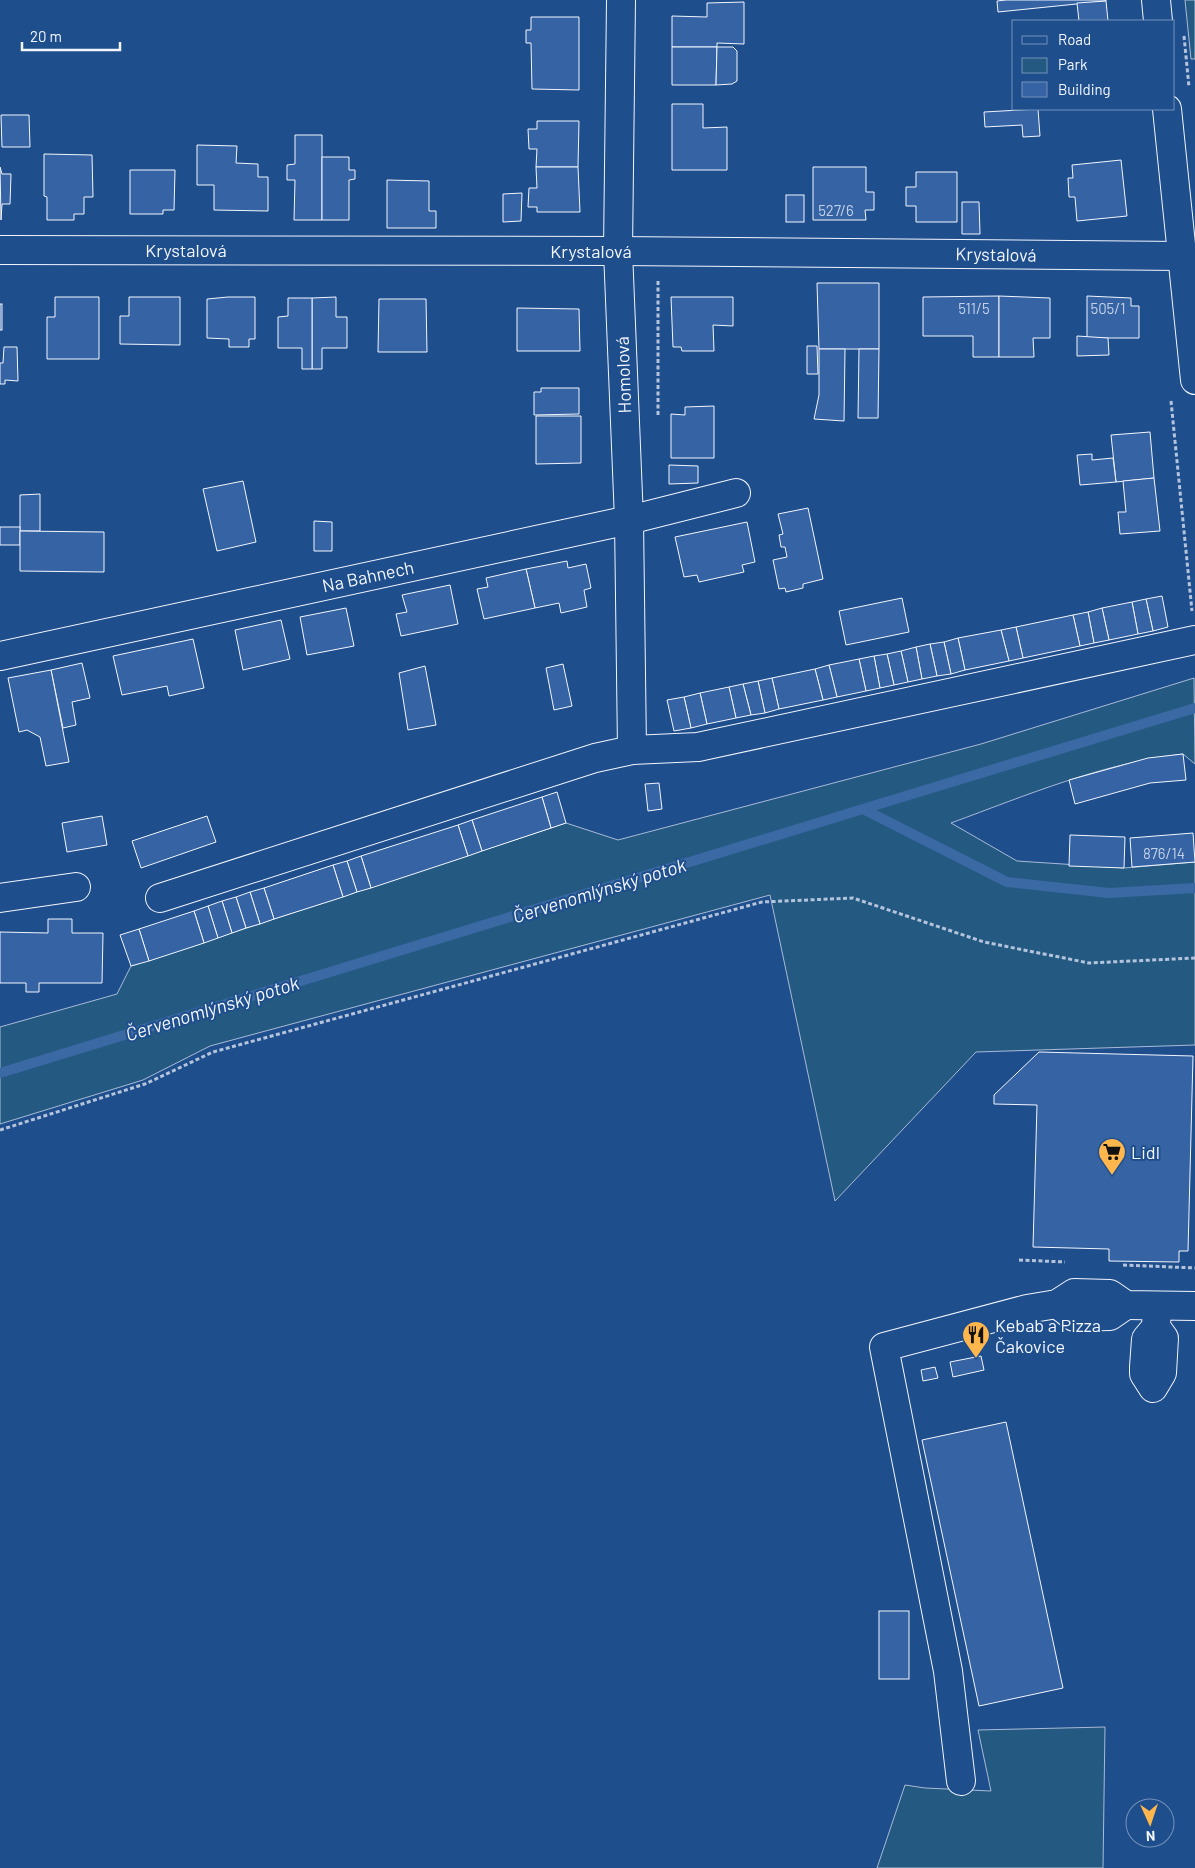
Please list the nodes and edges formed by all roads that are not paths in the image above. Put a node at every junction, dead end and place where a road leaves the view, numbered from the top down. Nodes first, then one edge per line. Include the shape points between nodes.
1 (621, 0) edge
2 (1156, 0) edge
3 (1168, 20) edge
4 (1179, 103) edge
5 (0, 250) edge
6 (618, 251) junction
7 (1182, 256) junction
8 (1195, 380) edge
9 (736, 493) dead end
10 (628, 520) junction
11 (1195, 640) edge
12 (0, 656) edge
13 (632, 750) junction
14 (76, 888) dead end
15 (0, 898) edge
16 (160, 898) dead end
17 (1195, 1306) edge
18 (961, 1781) dead end

1 - 6 street, Homolová
2 - 3 street
4 - 7 street
5 - 6 street, Krystalová
6 - 7 street, Krystalová
6 - 10 street, Homolová
7 - 8 street
9 - 10 street, Na Bahnech
10 - 12 street, Na Bahnech
10 - 13 street, Homolová
11 - 13 street via 698,747
13 - 16 street via 595,758
14 - 15 street
17 - 18 street via 1157,1317 1126,1305 1110,1316 1074,1317 1057,1304 884,1347 948,1671

